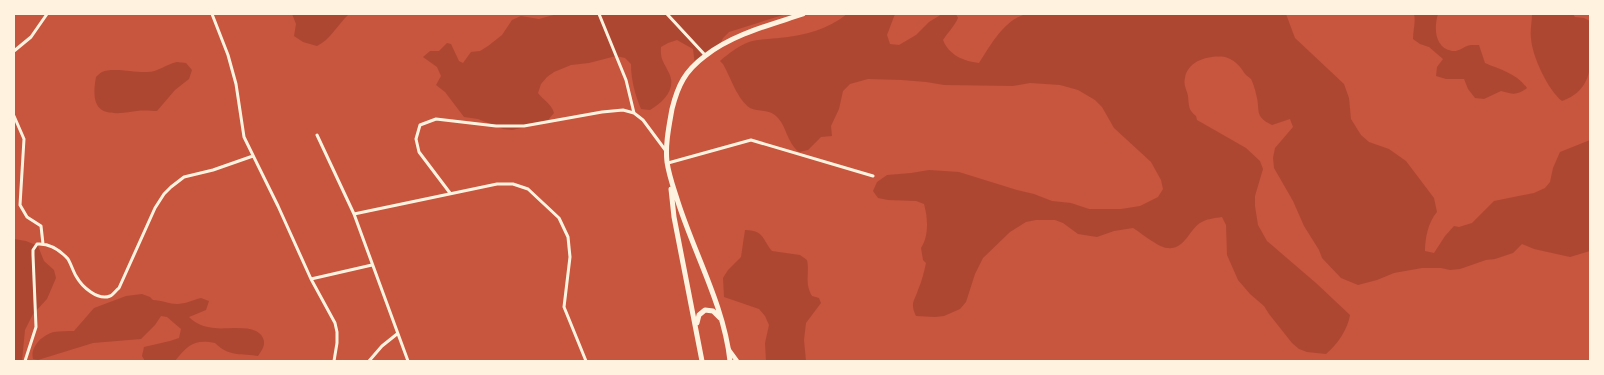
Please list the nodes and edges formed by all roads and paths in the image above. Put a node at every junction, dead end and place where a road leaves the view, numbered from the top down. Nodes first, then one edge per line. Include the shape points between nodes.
1 (47, 14) edge
2 (212, 14) edge
3 (600, 14) edge
4 (666, 14) edge
5 (802, 14) edge
6 (14, 51) edge
7 (705, 55) junction
8 (634, 113) junction
9 (14, 116) edge
10 (317, 135) dead end
11 (666, 151) junction
12 (253, 156) junction
13 (667, 163) junction
14 (872, 176) dead end
15 (670, 177) junction
16 (450, 193) junction
17 (354, 214) junction
18 (43, 244) junction
19 (372, 266) junction
20 (311, 279) junction
21 (722, 320) junction
22 (697, 327) junction
23 (397, 334) junction
24 (729, 350) junction
25 (25, 361) edge
26 (334, 361) edge
27 (369, 361) edge
28 (408, 361) edge
29 (586, 361) edge
30 (702, 361) edge
31 (730, 361) edge
32 (737, 361) edge

1 - 6 street via 27,42
2 - 12 street via 228,55 244,138
3 - 8 street via 626,80
4 - 7 street
5 - 7 main road via 731,39
7 - 11 main road via 688,71 677,88
8 - 11 street via 644,120
8 - 16 street via 623,110 602,112 524,126 436,119 420,125 416,139 419,152
9 - 18 street via 24,140 20,205 27,217 41,226
10 - 17 street
11 - 13 main road
12 - 18 street via 184,178 171,187 158,203 119,288 111,296 100,297 87,290 68,259 56,248
12 - 20 street
13 - 14 street via 751,140
13 - 15 main road
15 - 21 main road
15 - 22 main road via 674,217
16 - 17 street
16 - 29 street via 513,184 528,189 558,218 568,237 570,257 564,307
17 - 19 street
18 - 25 street via 37,244 34,250 36,326
19 - 20 street
19 - 23 street
20 - 26 street via 336,328
21 - 22 main road via 713,311 705,310 699,315
21 - 24 main road
22 - 30 main road
23 - 27 street
23 - 28 street
24 - 31 main road
24 - 32 main road

